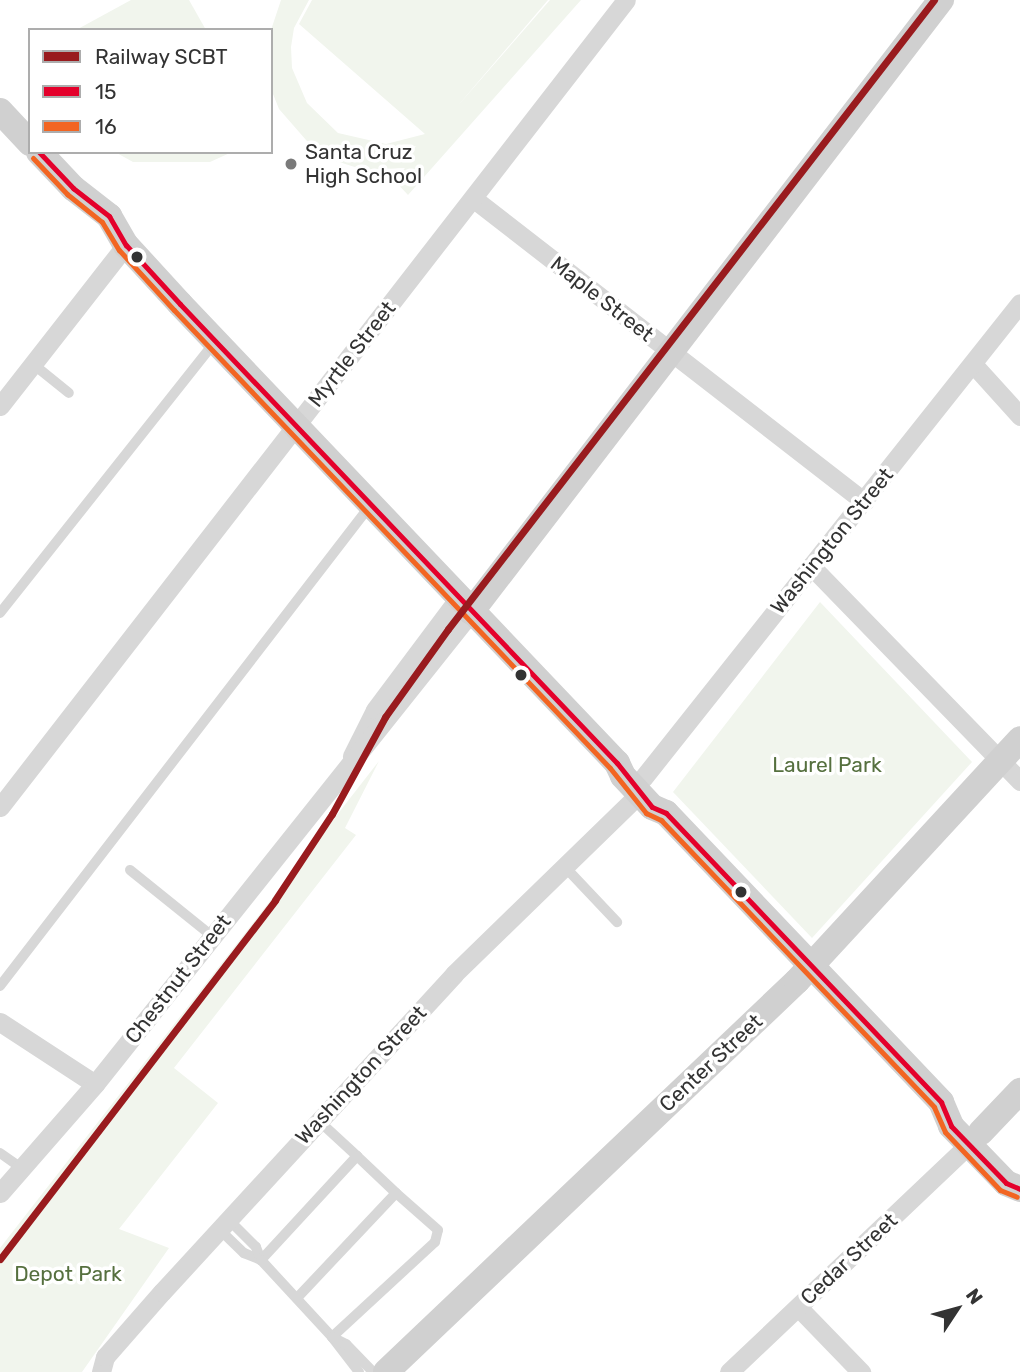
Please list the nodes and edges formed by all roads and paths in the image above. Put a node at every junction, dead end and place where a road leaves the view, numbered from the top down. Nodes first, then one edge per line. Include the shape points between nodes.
1 (626, 0) edge
2 (931, 2) edge
3 (0, 111) edge
4 (28, 141) edge
5 (41, 154) edge
6 (474, 199) junction
7 (126, 245) junction
8 (1020, 303) edge
9 (216, 342) junction
10 (663, 346) junction
11 (33, 364) junction
12 (973, 364) junction
13 (69, 393) dead end
14 (0, 406) edge
15 (1020, 416) edge
16 (296, 425) junction
17 (864, 502) junction
18 (370, 506) junction
19 (811, 566) junction
20 (465, 606) junction
21 (0, 613) edge
22 (1020, 739) edge
23 (1000, 761) junction
24 (1020, 781) edge
25 (641, 786) junction
26 (0, 807) edge
27 (565, 867) junction
28 (130, 870) dead end
29 (617, 922) dead end
30 (212, 936) junction
31 (812, 966) junction
32 (0, 986) edge
33 (0, 1022) edge
34 (95, 1084) junction
35 (1020, 1091) edge
36 (319, 1121) junction
37 (975, 1138) junction
38 (0, 1153) edge
39 (357, 1156) junction
40 (14, 1172) edge
41 (1020, 1175) edge
42 (1020, 1189) edge
43 (396, 1192) junction
44 (0, 1193) edge
45 (224, 1224) junction
46 (261, 1260) junction
47 (297, 1298) junction
48 (798, 1307) junction
49 (332, 1337) junction
50 (101, 1372) edge
51 (359, 1372) edge
52 (373, 1372) edge
53 (386, 1372) edge
54 (729, 1372) edge
55 (861, 1372) edge

1 - 6 street, Myrtle Street
2 - 10 main road, Chestnut Street
3 - 4 main road
5 - 7 main road via 73,188 109,216
6 - 10 street, Maple Street
6 - 16 street, Myrtle Street
7 - 9 main road
7 - 11 street
8 - 12 street, Washington Street
9 - 16 main road
9 - 21 lane
10 - 17 street, Maple Street
10 - 20 main road, Chestnut Street
11 - 13 lane
11 - 14 street
12 - 15 street
12 - 17 street, Washington Street
16 - 18 main road
16 - 26 street, Myrtle Street
17 - 19 street, Washington Street
18 - 20 main road
18 - 32 lane
19 - 23 street
19 - 25 street, Washington Street
20 - 25 main road via 617,763 631,766
20 - 30 street, Chestnut Street via 389,720 350,760
22 - 23 main road, Center Street
23 - 24 street
23 - 31 main road, Center Street
25 - 27 street, Washington Street
25 - 31 main road
27 - 29 lane
27 - 36 street, Washington Street via 484,942
28 - 30 lane
30 - 34 street, Chestnut Street
31 - 37 main road via 941,1102 964,1113
31 - 53 main road, Center Street
33 - 34 street
34 - 40 street, Chestnut Street
35 - 37 main road, Cedar Street
36 - 39 lane
36 - 45 street, Washington Street
37 - 41 main road
37 - 42 main road via 1006,1183
37 - 48 street, Cedar Street
38 - 40 lane
39 - 43 lane
39 - 46 lane
40 - 44 street, Chestnut Street
43 - 47 lane
43 - 49 lane via 438,1230 438,1238
45 - 46 lane via 244,1253
45 - 50 street, Washington Street via 105,1357
46 - 47 lane
47 - 49 lane
48 - 54 street, Cedar Street
48 - 55 street
49 - 51 lane
49 - 52 lane via 346,1344

